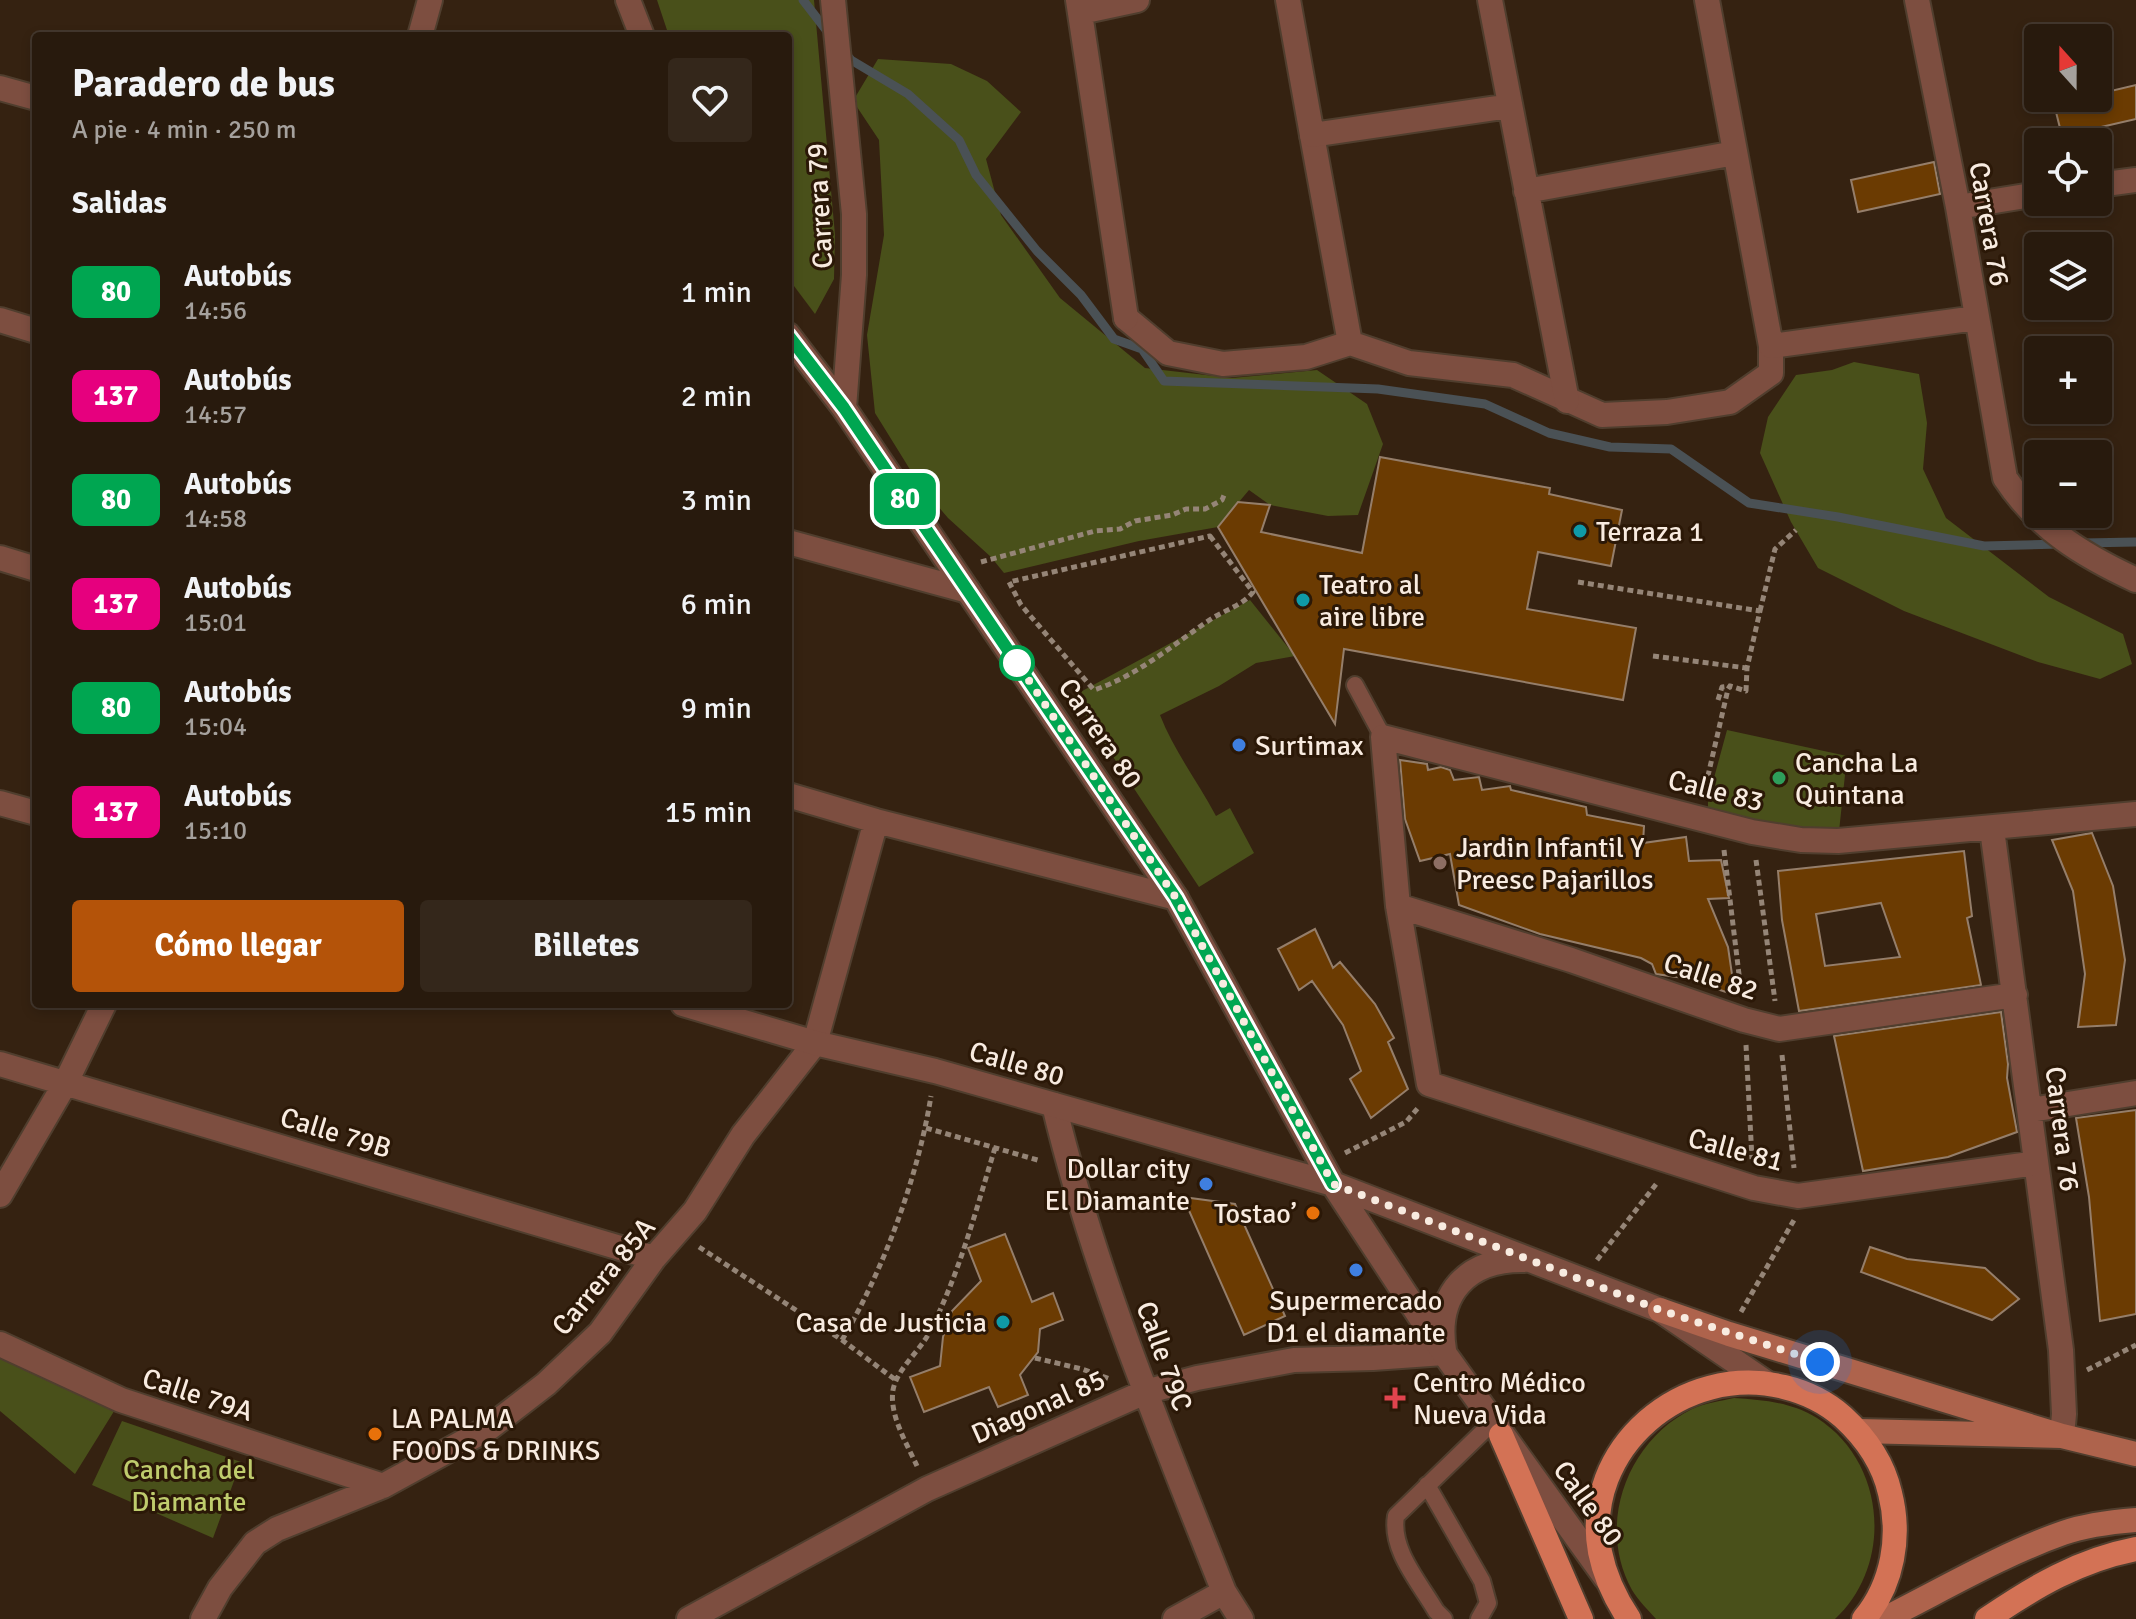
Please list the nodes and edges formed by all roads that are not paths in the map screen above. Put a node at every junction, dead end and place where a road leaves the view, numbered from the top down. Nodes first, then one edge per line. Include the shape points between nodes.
1 (430, 0) edge
2 (628, 0) edge
3 (1137, 0) edge
4 (1288, 0) edge
5 (1490, 0) edge
6 (1707, 0) edge
7 (1917, 0) edge
8 (834, 4) edge
9 (1080, 6) edge
10 (421, 32) edge
11 (640, 32) edge
12 (0, 88) edge
13 (32, 97) edge
14 (1510, 106) junction
15 (1312, 135) junction
16 (1735, 153) junction
17 (2136, 180) edge
18 (2112, 183) edge
19 (1526, 191) junction
20 (2024, 196) edge
21 (1958, 207) junction
22 (1976, 318) junction
23 (0, 320) edge
24 (32, 330) edge
25 (792, 340) edge
26 (1350, 343) junction
27 (1771, 346) junction
28 (1567, 401) junction
29 (844, 408) junction
30 (792, 543) edge
31 (0, 558) edge
32 (32, 568) edge
33 (2136, 580) edge
34 (968, 591) junction
35 (1355, 685) dead end
36 (1383, 737) junction
37 (792, 796) edge
38 (0, 803) edge
39 (32, 812) edge
40 (2136, 814) edge
41 (876, 821) junction
42 (1992, 829) junction
43 (1176, 898) junction
44 (1398, 906) junction
45 (2015, 995) junction
46 (102, 1008) edge
47 (697, 1008) edge
48 (815, 1043) junction
49 (0, 1064) edge
50 (66, 1082) junction
51 (2136, 1093) edge
52 (1054, 1105) junction
53 (2031, 1110) junction
54 (2036, 1163) junction
55 (1328, 1174) junction
56 (0, 1195) edge
57 (654, 1258) junction
58 (1536, 1263) junction
59 (1660, 1310) junction
60 (0, 1344) edge
61 (1444, 1353) junction
62 (1765, 1382) junction
63 (1145, 1392) junction
64 (1497, 1428) junction
65 (1859, 1431) junction
66 (2062, 1436) junction
67 (2136, 1454) edge
68 (1427, 1485) junction
69 (383, 1486) junction
70 (2136, 1520) edge
71 (2136, 1549) edge
72 (1607, 1579) junction
73 (1224, 1592) junction
74 (203, 1619) edge
75 (689, 1619) edge
76 (1175, 1619) edge
77 (1241, 1619) edge
78 (1444, 1619) edge
79 (1479, 1619) edge
80 (1581, 1619) edge
81 (1629, 1619) edge
82 (1864, 1619) edge
83 (1884, 1619) edge
84 (1987, 1619) edge

1 - 10 street
2 - 11 street
3 - 9 street
4 - 15 street
5 - 14 street
6 - 16 street
7 - 21 street, Carrera 76
8 - 29 street, Carrera 79 via 854,214
9 - 26 street via 1126,318 1168,353 1223,364 1306,357
12 - 13 street
14 - 15 street
14 - 19 street
15 - 26 street
16 - 19 street
16 - 27 street
17 - 18 street
19 - 28 street
20 - 21 street
21 - 22 street, Carrera 76
22 - 27 street
22 - 33 street, Carrera 76 via 2005,478 2054,534
23 - 24 street
25 - 29 street, Carrera 80
26 - 28 street via 1409,363 1513,375
27 - 28 street via 1771,373 1730,402 1602,415
29 - 34 street, Carrera 80
30 - 34 street
31 - 32 street
34 - 43 street, Carrera 80
35 - 36 lane
36 - 42 street, Calle 83 via 1801,840
36 - 44 street
37 - 41 street
38 - 39 street
40 - 42 street, Calle 83
41 - 43 street
41 - 48 street, Carrera 85A
42 - 45 street, Carrera 76
43 - 55 street, Carrera 80
44 - 45 street, Calle 82 via 1779,1029
44 - 54 street, Calle 81 via 1429,1084 1754,1188 1798,1196
45 - 53 street, Carrera 76
46 - 50 street
47 - 48 street, Calle 80
48 - 52 street, Calle 80
48 - 57 street, Carrera 85A
49 - 50 street, Calle 79B
50 - 56 street
50 - 57 street, Calle 79B
51 - 53 street
52 - 55 street, Calle 80
52 - 63 street, Calle 79C via 1069,1169
53 - 54 street, Carrera 76
54 - 66 street, Carrera 76 via 2061,1350
55 - 58 street, Calle 80
55 - 61 street, Calle 80
57 - 69 street, Carrera 85A via 600,1333 546,1384 489,1428
58 - 59 street, Calle 80
58 - 61 street via 1505,1260 1466,1276 1444,1311
59 - 62 street, Calle 80
59 - 66 main road
60 - 69 street, Calle 79A via 121,1400
61 - 63 street, Diagonal 85 via 1294,1360
61 - 64 street, Calle 80
62 - 65 main road via 1832,1407
62 - 72 main road via 1735,1382 1691,1393 1652,1416 1631,1437 1604,1491 1599,1521
63 - 73 street, Calle 79C
63 - 75 street, Diagonal 85 via 927,1489
64 - 68 lane
64 - 72 street, Calle 80
64 - 80 main road
65 - 66 main road
65 - 82 main road via 1887,1480 1896,1536 1882,1591
66 - 67 main road
68 - 78 lane via 1396,1516 1394,1530 1399,1549
68 - 79 lane via 1482,1581 1488,1603
69 - 74 street, Carrera 85A via 255,1543
70 - 83 main road via 2065,1532
71 - 84 main road via 2060,1573
72 - 81 main road
73 - 76 street
73 - 77 street, Calle 79C

